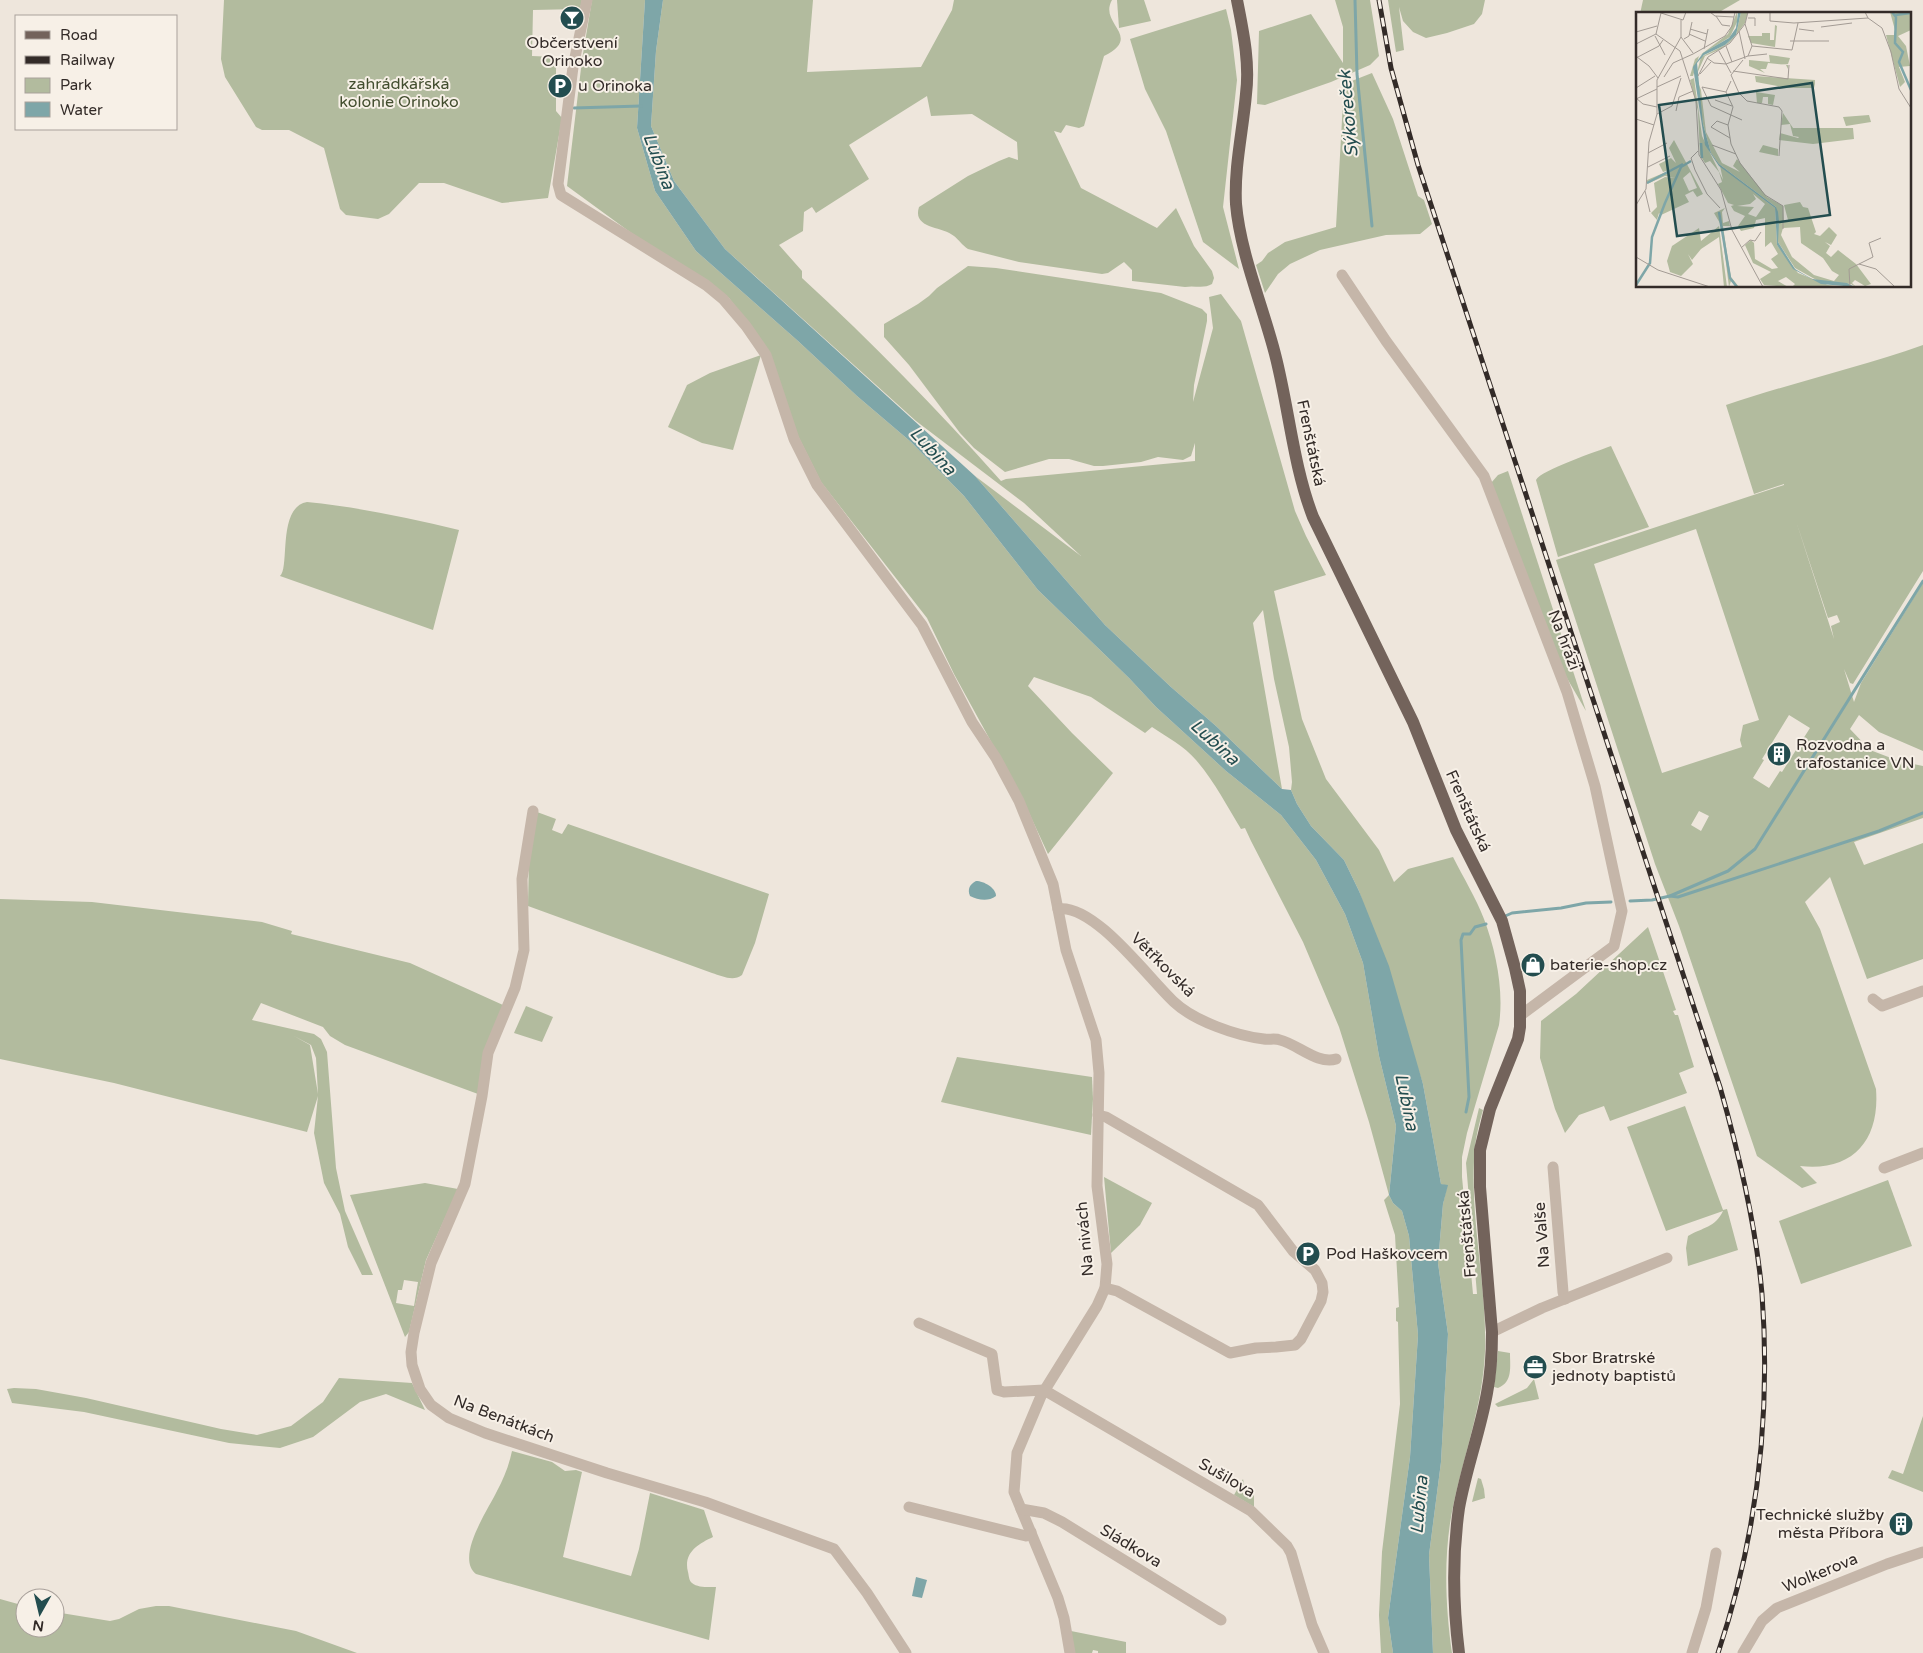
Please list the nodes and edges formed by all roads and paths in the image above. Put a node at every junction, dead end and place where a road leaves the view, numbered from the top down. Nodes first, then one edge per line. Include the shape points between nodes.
1 (587, 0) edge
2 (1237, 0) edge
3 (1342, 275) dead end
4 (533, 812) dead end
5 (1058, 909) junction
6 (1923, 991) edge
7 (1873, 999) dead end
8 (1521, 1015) junction
9 (1336, 1059) dead end
10 (1098, 1115) junction
11 (1923, 1153) edge
12 (1553, 1168) dead end
13 (1884, 1168) dead end
14 (1667, 1258) dead end
15 (1105, 1288) junction
16 (1565, 1299) junction
17 (918, 1323) dead end
18 (1492, 1332) junction
19 (1044, 1390) junction
20 (909, 1507) dead end
21 (1021, 1509) junction
22 (1031, 1532) junction
23 (1923, 1552) edge
24 (1716, 1553) dead end
25 (1221, 1620) dead end
26 (906, 1653) edge
27 (1070, 1653) edge
28 (1324, 1653) edge
29 (1459, 1653) edge
30 (1692, 1653) edge
31 (1742, 1653) edge

1 - 5 street, Na nivách via 573,67 558,184 561,194 706,285 746,326 766,355 794,439 817,485 922,625 972,722 996,758 1044,858
2 - 8 main road, Frenštátská via 1248,68 1236,194 1242,237 1284,393 1302,484 1313,517 1402,697 1456,830 1500,917 1516,968
3 - 8 street, Na hrázi via 1484,476 1567,692 1595,786 1622,911 1614,946
4 - 26 street, Na Benátkách via 522,879 524,950 515,988 488,1053 465,1184 431,1263 414,1333 412,1365 420,1389 431,1405 449,1418 485,1433 705,1502 834,1549
5 - 9 street, Větřkovská via 1065,908 1089,919 1119,943 1174,1002 1195,1016 1230,1031 1279,1039 1325,1060
5 - 10 street, Na nivách via 1066,950 1096,1040
6 - 7 street via 1882,1006
8 - 18 main road, Frenštátská via 1518,1039 1490,1109 1480,1150
10 - 15 street, Na nivách via 1097,1186 1107,1264
10 - 15 street via 1258,1205 1293,1250 1315,1270 1323,1292 1296,1345 1230,1353 1117,1291
11 - 13 street
12 - 16 street, Na Valše
14 - 16 street
15 - 19 street, Na nivách
16 - 18 street
17 - 19 street via 992,1354 997,1390
18 - 29 main road, Frenštátská via 1488,1392 1456,1533 1453,1567
19 - 21 street, Na nivách via 1017,1453 1014,1492
19 - 28 street, Sušilova via 1251,1511 1292,1552 1312,1625
20 - 22 street via 1026,1536
21 - 22 street, Na nivách
21 - 25 street, Sládkova via 1044,1513 1062,1522
22 - 27 street, Na nivách via 1060,1604
23 - 31 street, Wolkerova via 1777,1608 1762,1621
24 - 30 street via 1706,1608

